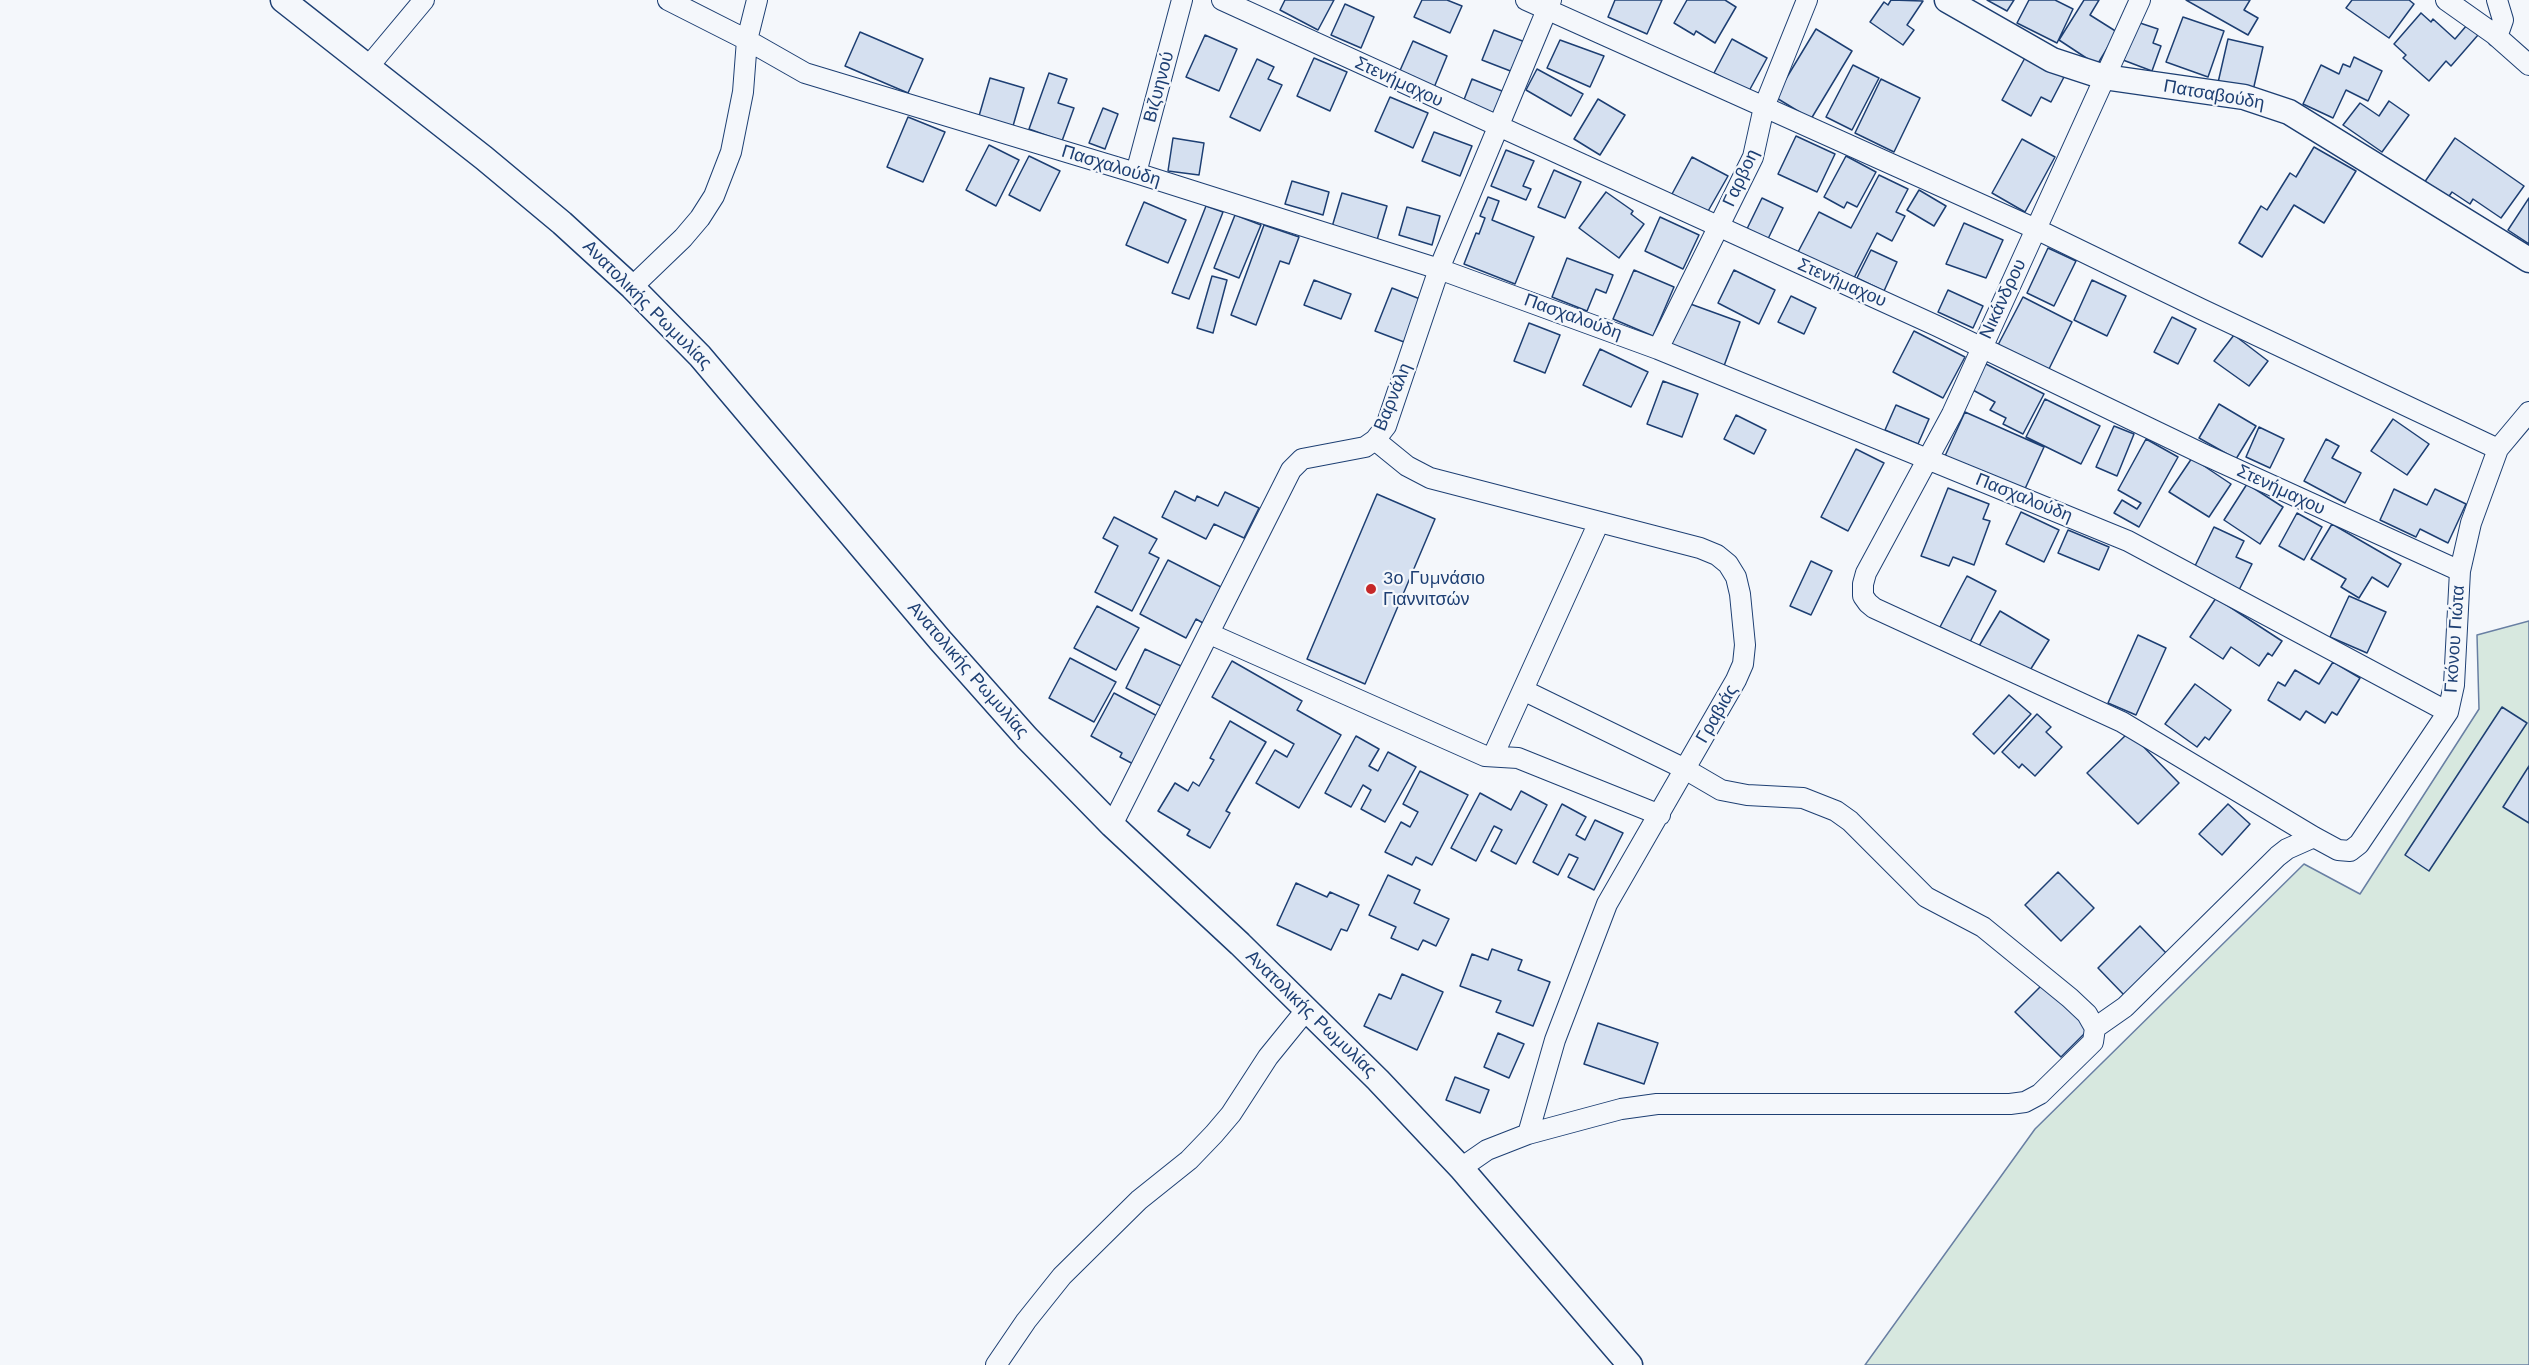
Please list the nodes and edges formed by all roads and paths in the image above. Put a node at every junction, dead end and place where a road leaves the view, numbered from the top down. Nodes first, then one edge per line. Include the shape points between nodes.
1 (283, 0) edge
2 (424, 0) edge
3 (668, 0) edge
4 (757, 0) edge
5 (1182, 0) edge
6 (1222, 0) edge
7 (1526, 0) edge
8 (1807, 0) edge
9 (1947, 0) edge
10 (2140, 0) edge
11 (2446, 0) edge
12 (2497, 0) edge
13 (1550, 5) edge
14 (2497, 37) junction
15 (747, 40) junction
16 (2529, 65) edge
17 (368, 67) junction
18 (2104, 77) junction
19 (1764, 107) junction
20 (1499, 128) junction
21 (1136, 173) junction
22 (1718, 227) junction
23 (2036, 229) junction
24 (2529, 260) edge
25 (1439, 268) junction
26 (632, 286) junction
27 (1982, 346) junction
28 (1658, 349) junction
29 (2529, 412) edge
30 (1375, 440) junction
31 (2498, 449) junction
32 (1928, 458) junction
33 (1599, 522) junction
34 (2460, 571) junction
35 (1210, 634) junction
36 (1523, 690) junction
37 (2448, 712) junction
38 (1493, 756) junction
39 (1685, 769) junction
40 (1660, 815) junction
41 (1112, 825) junction
42 (2314, 837) junction
43 (1307, 1009) junction
44 (2096, 1028) junction
45 (1528, 1134) junction
46 (1461, 1168) junction
47 (1004, 1361) edge
48 (1630, 1365) edge

1 - 17 street, Ανατολικής Ρωμυλίας
2 - 17 street
3 - 15 street, Πασχαλούδη
4 - 15 street
5 - 21 street, Βιζυηνού
6 - 20 street, Στενήμαχου
7 - 13 street
8 - 19 street, Γαρβοη
9 - 18 street, Πατσαβούδη via 2052,60
10 - 18 street, Νικάνδρου
11 - 14 street
12 - 14 street via 2503,20
13 - 19 street
13 - 20 street, Βαρνάλη
14 - 16 street
15 - 21 street, Πασχαλούδη via 805,73
15 - 26 street via 743,92 731,152 714,196 683,238
17 - 26 street, Ανατολικής Ρωμυλίας via 536,201
18 - 23 street, Νικάνδρου
18 - 24 street, Πατσαβούδη via 2244,97 2289,112
19 - 22 street, Γαρβοη via 1753,157
19 - 23 street
20 - 22 street, Στενήμαχου
20 - 25 street, Βαρνάλη
21 - 25 street, Πασχαλούδη
22 - 27 street, Στενήμαχου
22 - 28 street, Γαρβοη
23 - 27 street, Νικάνδρου
23 - 31 street
25 - 28 street, Πασχαλούδη
25 - 30 street, Βαρνάλη via 1386,426
26 - 41 street, Ανατολικής Ρωμυλίας via 708,365 940,640
27 - 32 street, Νικάνδρου
27 - 34 street, Στενήμαχου via 2205,455
28 - 32 street, Πασχαλούδη
29 - 31 street, Γκόνου Γιώτα
30 - 33 street, Γραβιάς via 1407,466 1430,478
30 - 35 street, Βαρνάλη via 1365,447 1296,463
31 - 34 street, Γκόνου Γιώτα via 2480,496
32 - 37 street, Πασχαλούδη via 2128,541
32 - 42 street, Νικάνδρου via 1866,573 1863,596 1874,608 2122,723
33 - 36 street
33 - 39 street, Γραβιάς via 1700,548 1717,555 1736,577 1745,645 1743,664
34 - 37 street, Γκόνου Γιώτα via 2454,685
35 - 38 street via 1445,739
35 - 41 street, Βαρνάλη
36 - 38 street
36 - 39 street
37 - 42 street, Γκόνου Γιώτα via 2359,844 2350,851 2338,850
38 - 40 street via 1518,758
39 - 40 street, Γραβιάς
39 - 44 street via 1727,792 1803,798 1836,811 1926,897 1983,927 2070,998
40 - 45 street, Γραβιάς via 1620,878 1593,937 1555,1040
41 - 43 street, Ανατολικής Ρωμυλίας
42 - 44 street via 2278,856 2125,1007
43 - 46 street, Ανατολικής Ρωμυλίας
43 - 47 street via 1214,1134 1062,1276 1026,1321
44 - 45 street via 2093,1042 2040,1094 2025,1102 1657,1104 1621,1109
45 - 46 street via 1487,1150
46 - 48 street, Ανατολικής Ρωμυλίας

